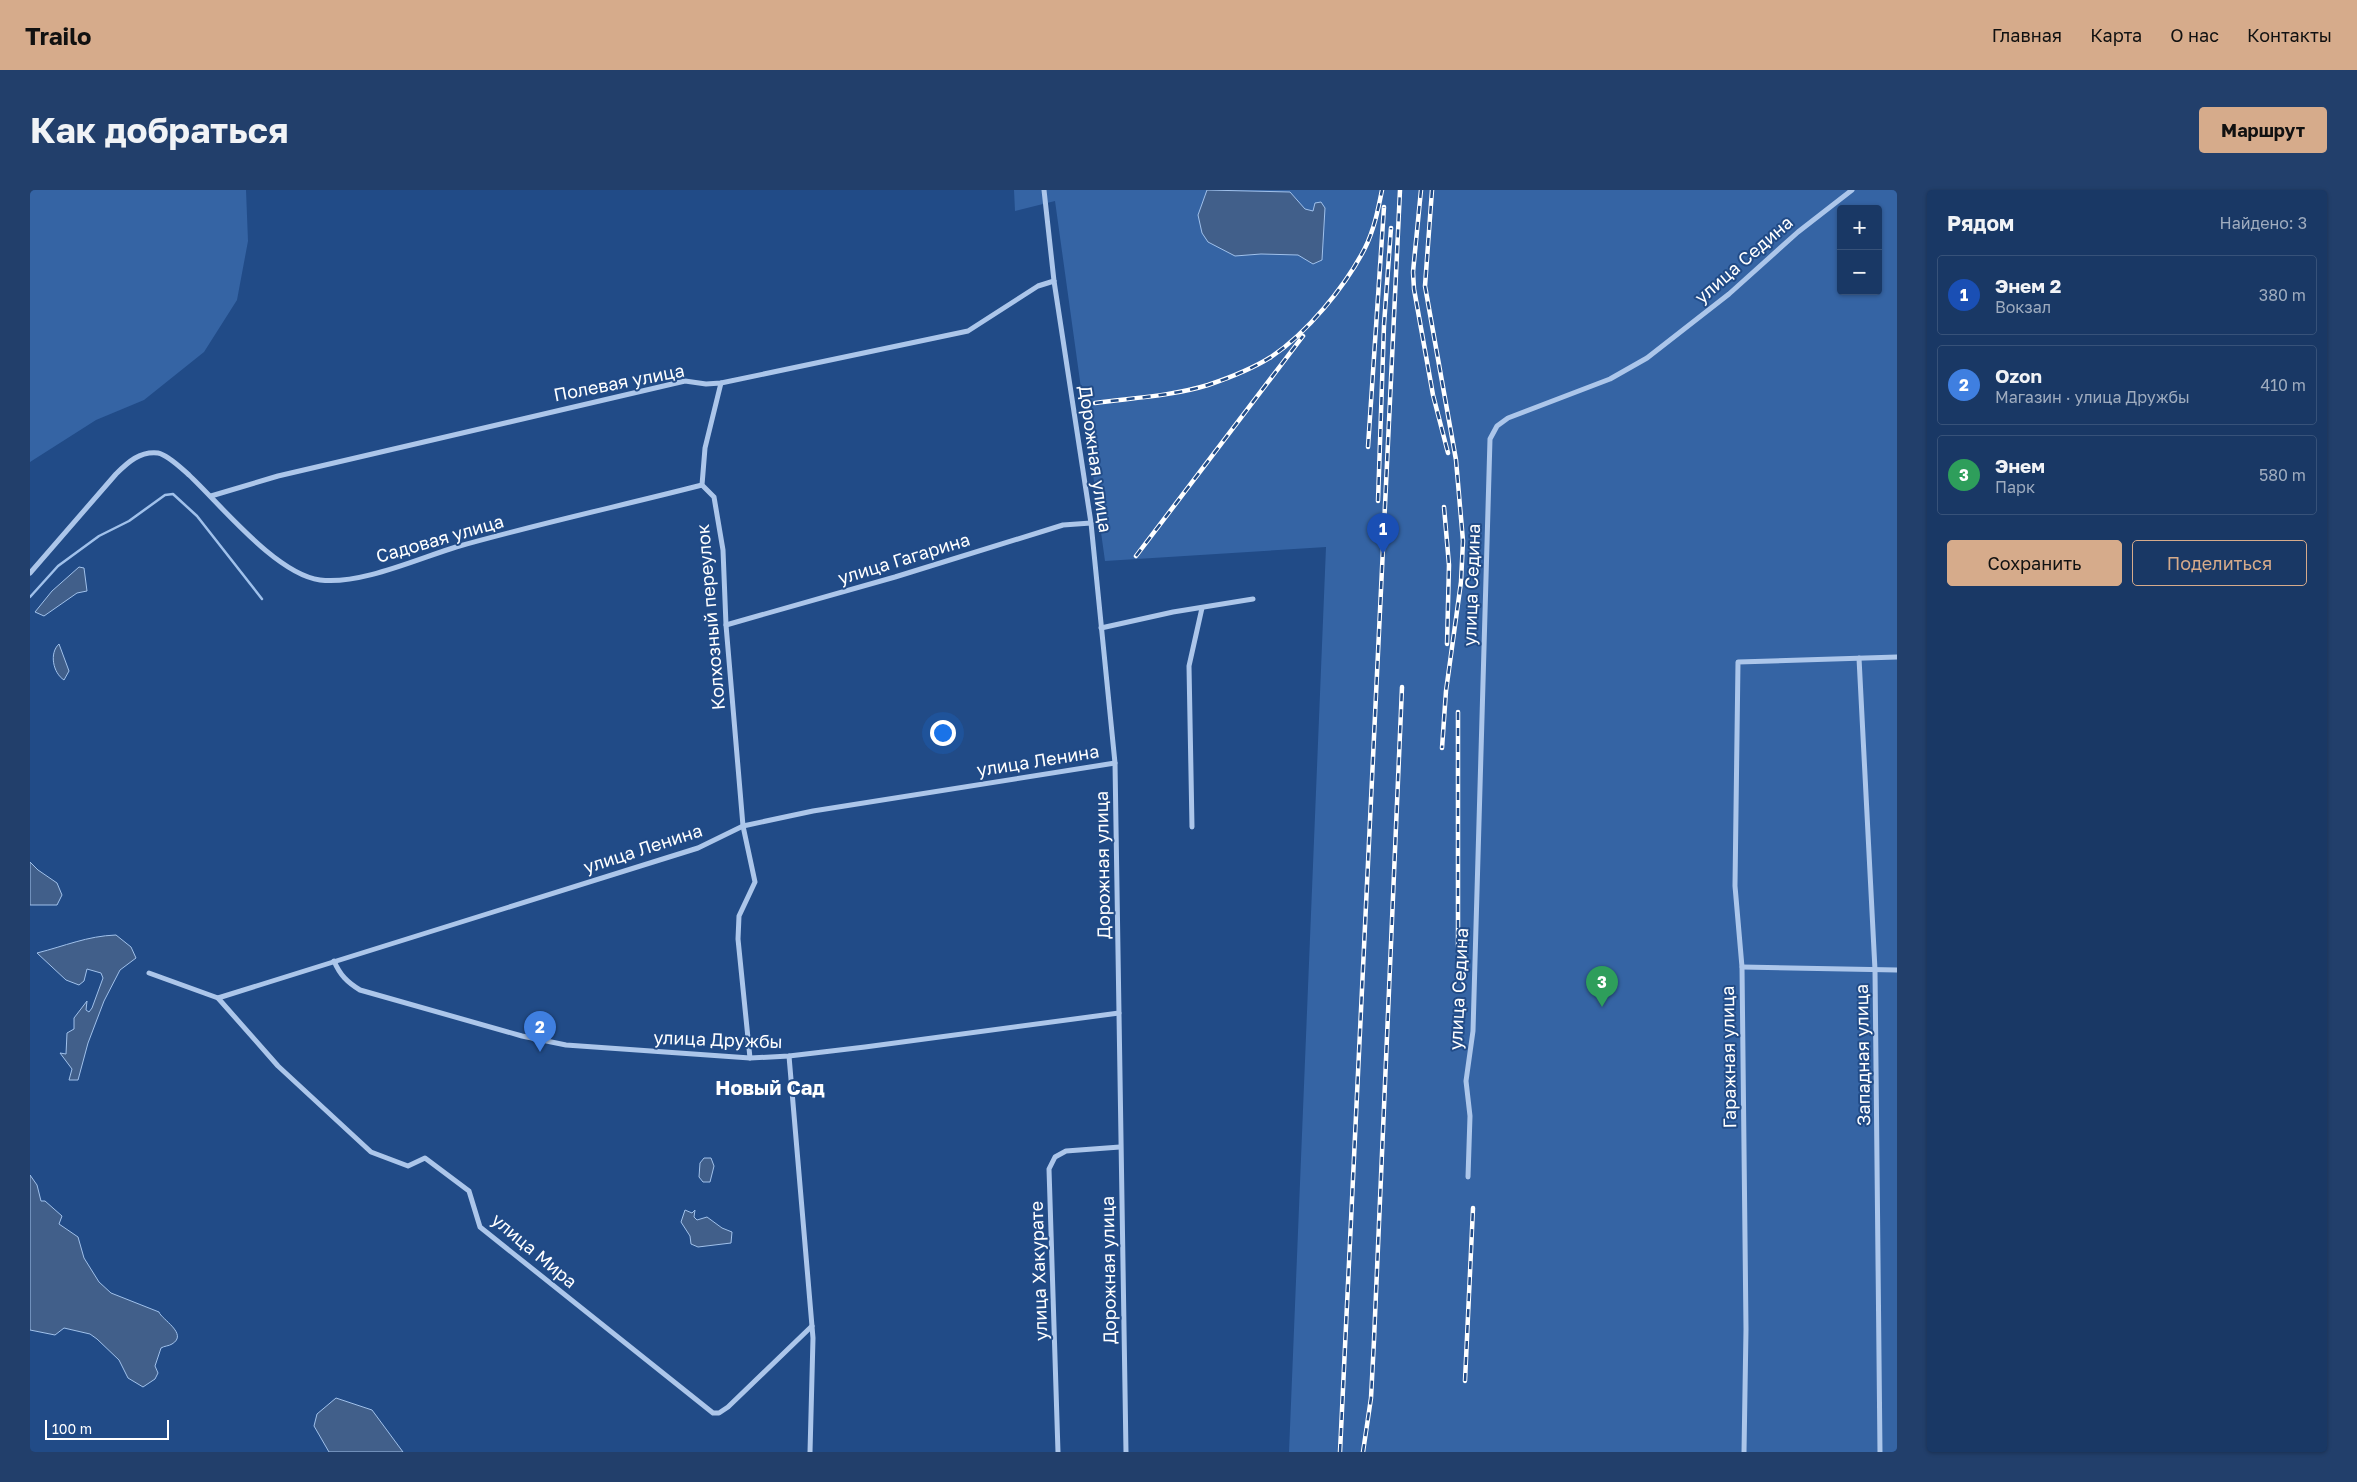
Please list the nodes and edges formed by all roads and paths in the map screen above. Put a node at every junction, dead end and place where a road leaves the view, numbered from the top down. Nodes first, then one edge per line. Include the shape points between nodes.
1 (1044, 190) edge
2 (1852, 190) edge
3 (1054, 281) junction
4 (721, 382) junction
5 (702, 485) junction
6 (211, 496) junction
7 (1091, 523) junction
8 (30, 573) edge
9 (1253, 599) dead end
10 (1202, 608) junction
11 (726, 625) junction
12 (1101, 628) junction
13 (1897, 657) edge
14 (1859, 658) junction
15 (1115, 763) junction
16 (743, 826) junction
17 (1192, 827) dead end
18 (334, 961) junction
19 (1742, 967) junction
20 (1875, 970) junction
21 (1897, 970) edge
22 (149, 973) dead end
23 (218, 998) junction
24 (1119, 1013) junction
25 (789, 1056) junction
26 (750, 1058) junction
27 (1120, 1147) junction
28 (1468, 1176) dead end
29 (812, 1326) junction
30 (810, 1452) edge
31 (1058, 1452) edge
32 (1126, 1452) edge
33 (1744, 1452) edge
34 (1880, 1452) edge

1 - 3 street, Дорожная улица
2 - 28 street, улица Седина via 1647,358 1610,379 1508,418 1497,426 1490,439 1474,1032 1466,1082 1470,1116
3 - 4 street, Полевая улица via 1038,286 968,331
3 - 7 street, Дорожная улица
4 - 5 street via 705,448
4 - 6 street, Полевая улица via 685,381 278,476
5 - 6 street, Садовая улица via 457,547 351,579 320,580 293,571 256,541
5 - 11 street, Колхозный переулок via 714,497 723,550
6 - 8 street, Садовая улица via 160,453 131,459
7 - 11 street, улица Гагарина via 1063,525
7 - 12 street, Дорожная улица
9 - 10 street
10 - 12 street
10 - 17 street via 1189,674
11 - 16 street, Колхозный переулок
12 - 15 street, Дорожная улица
13 - 14 street
14 - 19 street, Гаражная улица via 1738,662 1735,886
14 - 20 street, Западная улица
15 - 16 street, улица Ленина via 814,811
15 - 24 street, Дорожная улица
16 - 18 street, улица Ленина via 698,848
16 - 26 street via 755,882 739,916 738,940
18 - 23 street, улица Ленина
18 - 26 street, улица Дружбы via 339,974 360,990 522,1036 566,1045
19 - 20 street
19 - 33 street, Гаражная улица via 1746,1329
20 - 21 street
20 - 34 street, Западная улица
22 - 23 street, улица Мира
23 - 29 street, улица Мира via 278,1066 371,1152 408,1166 425,1158 469,1192 480,1227 713,1413 728,1407
24 - 25 street, улица Дружбы
24 - 27 street, Дорожная улица
25 - 26 street, улица Дружбы
25 - 29 street
27 - 31 street, улица Хакурате via 1066,1151 1055,1157 1049,1168
27 - 32 street, Дорожная улица
29 - 30 street

